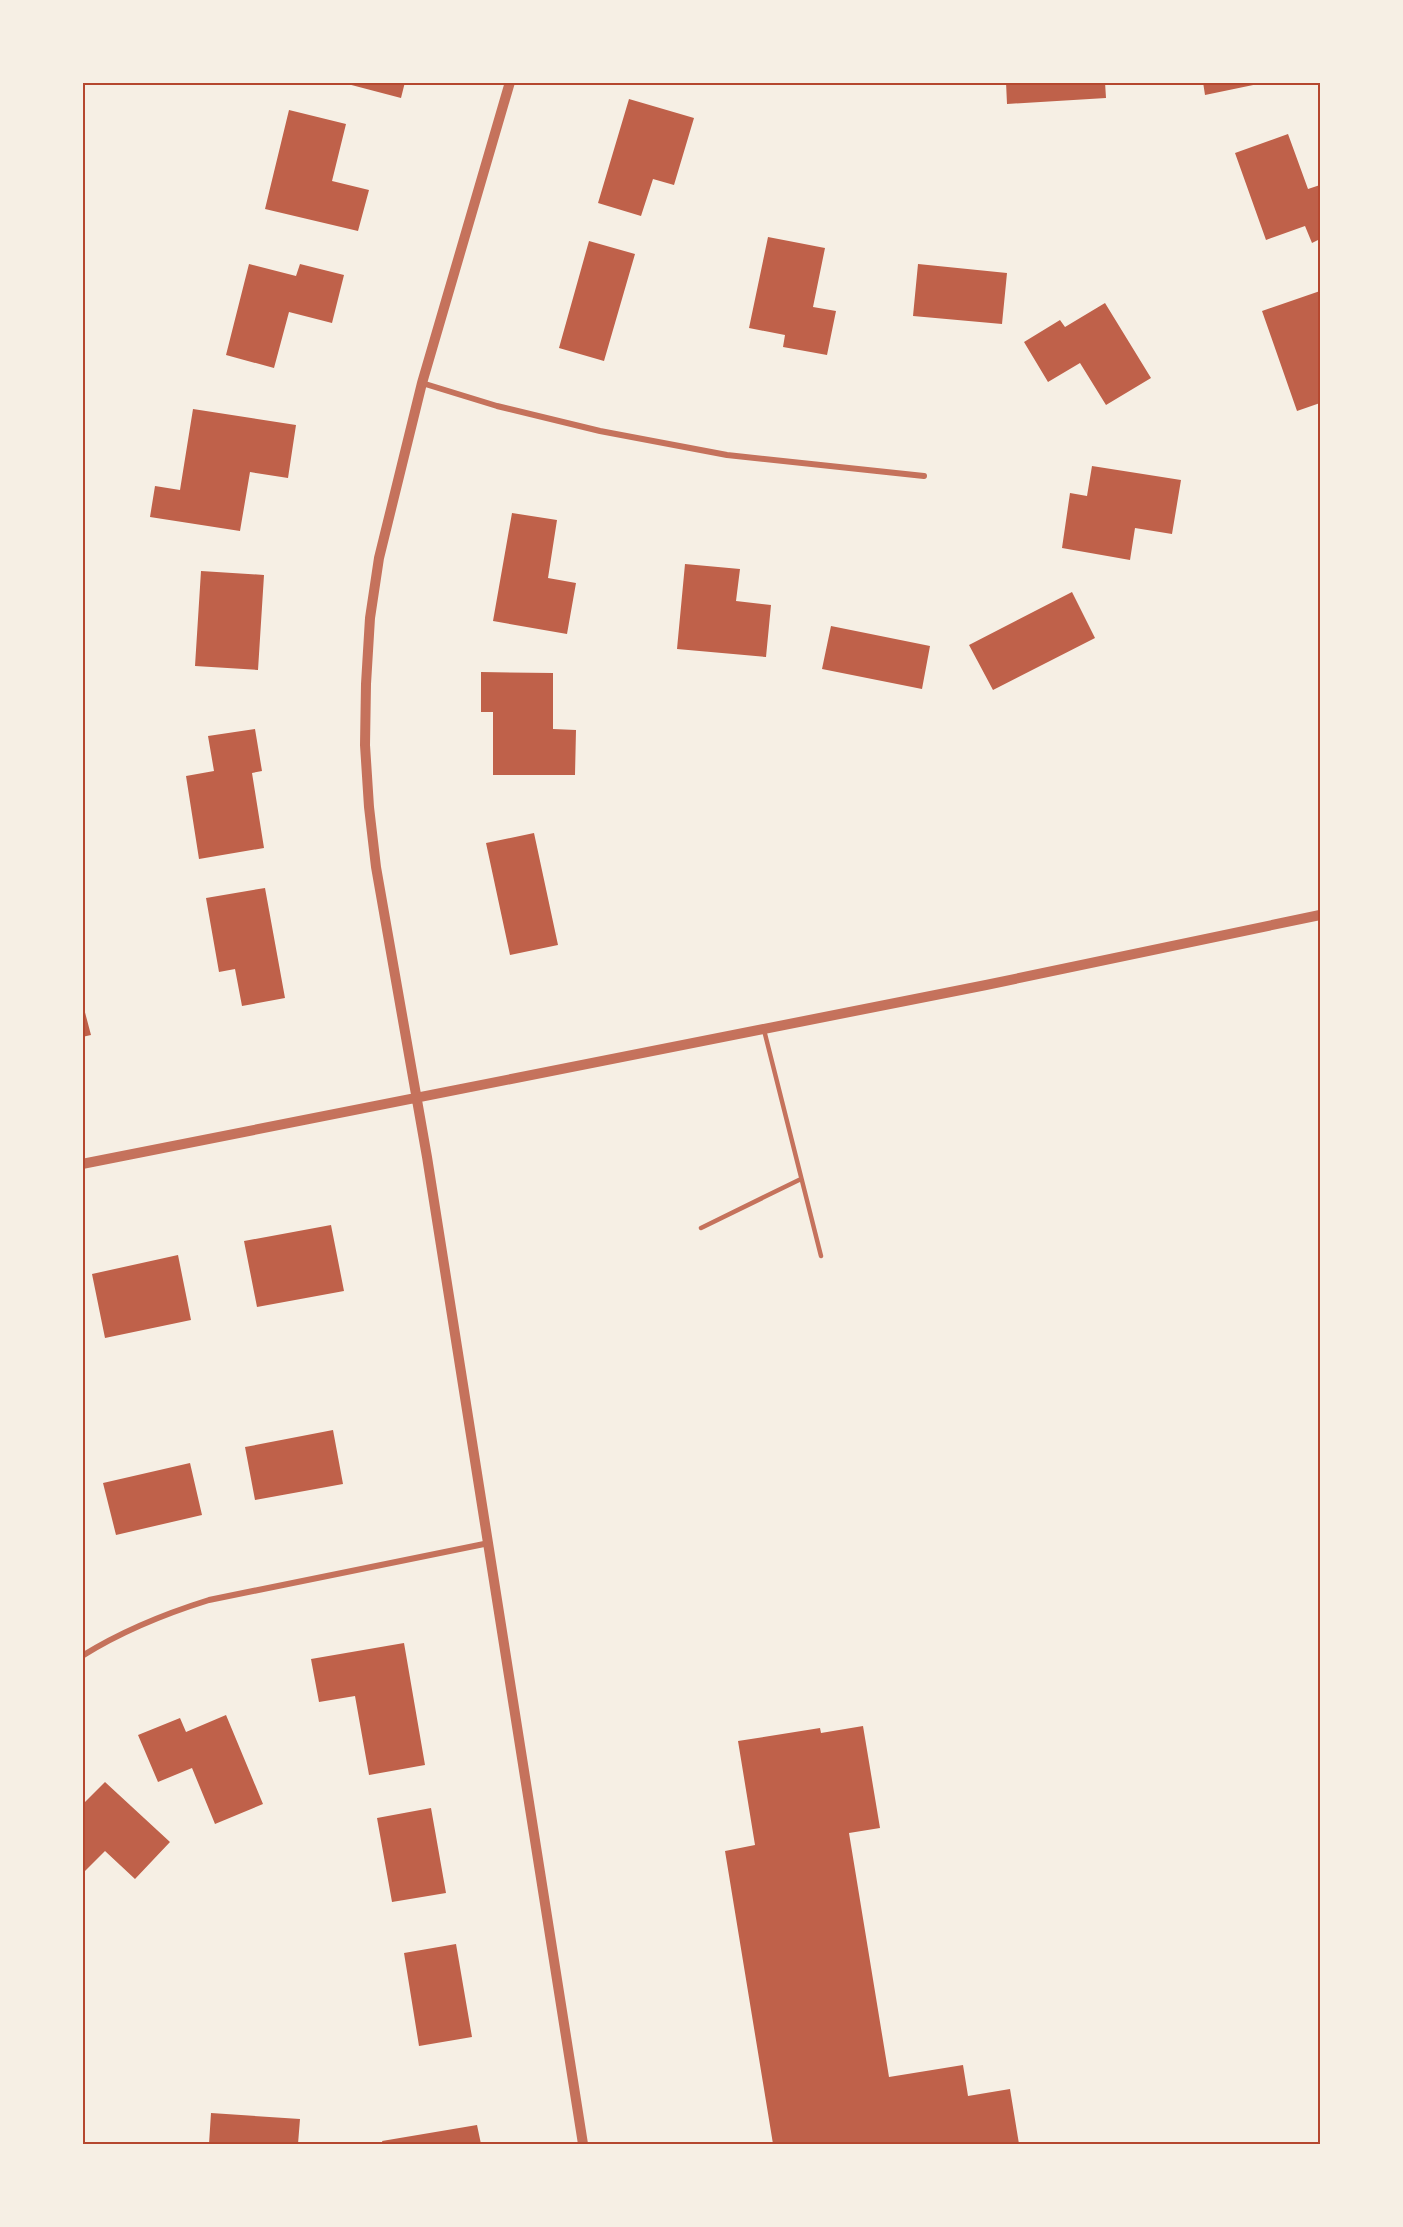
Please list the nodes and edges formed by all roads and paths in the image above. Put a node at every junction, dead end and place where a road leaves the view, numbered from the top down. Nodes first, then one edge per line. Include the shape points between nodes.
1 (510, 82) edge
2 (422, 383) junction
3 (924, 476) dead end
4 (1320, 915) edge
5 (764, 1028) junction
6 (417, 1096) junction
7 (82, 1164) edge
8 (801, 1179) junction
9 (701, 1228) dead end
10 (821, 1256) dead end
11 (489, 1543) junction
12 (82, 1656) edge
13 (583, 2145) edge

1 - 2 street
2 - 3 street via 600,431 727,455
2 - 6 street via 379,558 370,618 365,745 376,867
4 - 5 street
5 - 6 street
5 - 8 lane
6 - 7 street
6 - 11 street
8 - 9 lane
8 - 10 lane
11 - 12 street via 209,1600 167,1613
11 - 13 street

